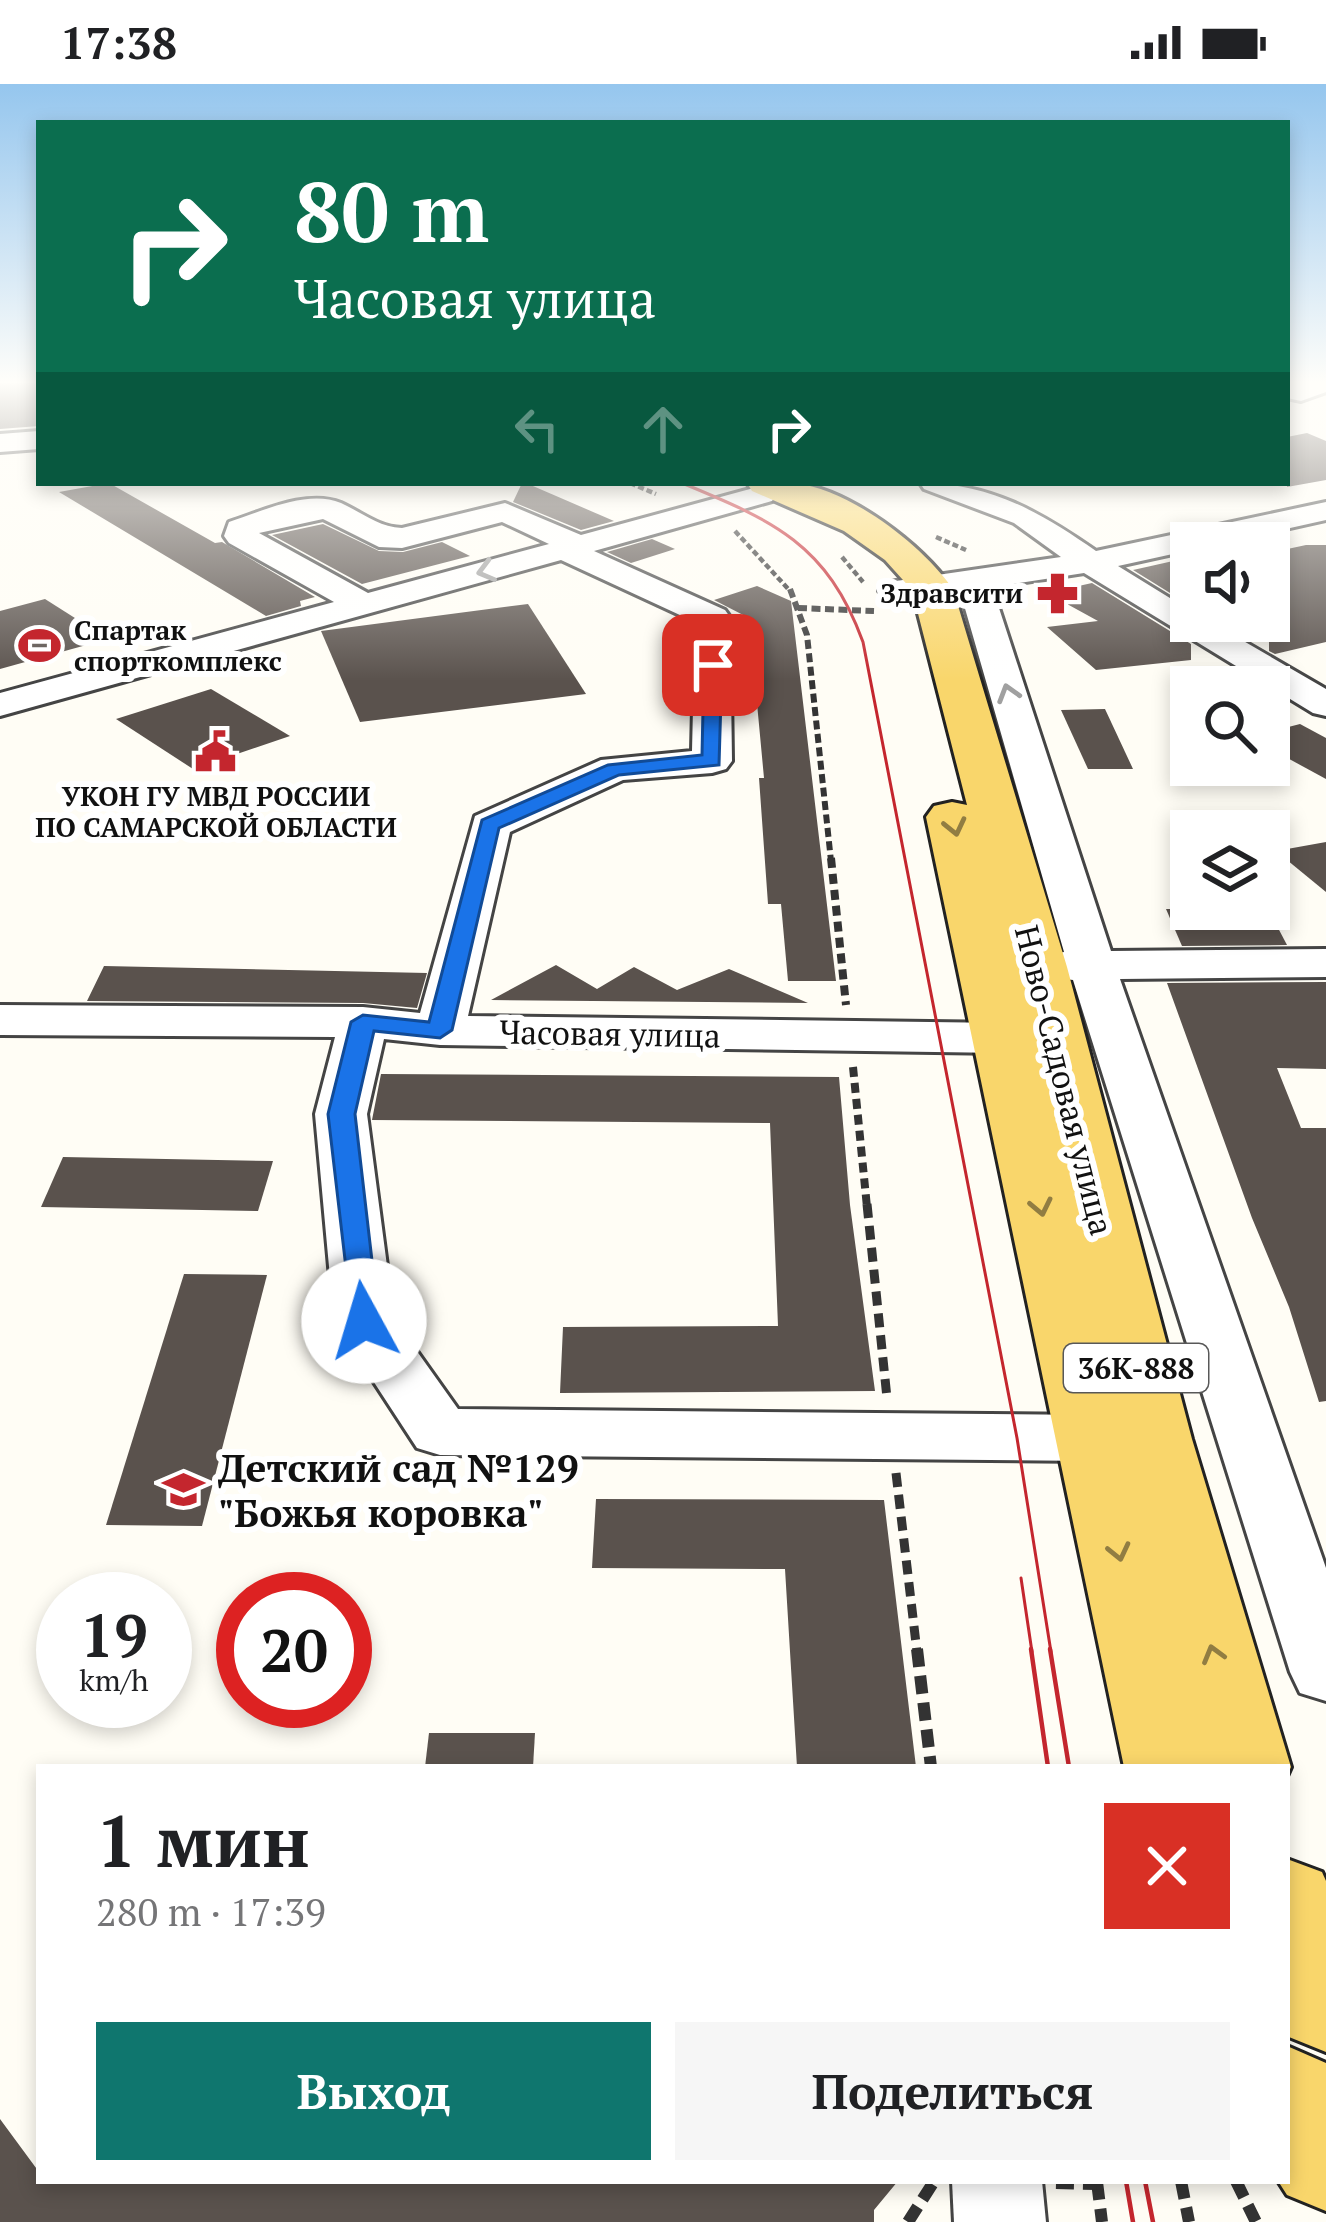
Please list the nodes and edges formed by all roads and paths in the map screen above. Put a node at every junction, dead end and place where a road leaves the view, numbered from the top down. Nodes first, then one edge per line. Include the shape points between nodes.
1 (637, 486) edge
2 (943, 486) edge
3 (752, 487) edge
4 (1326, 511) edge
5 (700, 512) junction
6 (1293, 519) junction
7 (1326, 534) edge
8 (572, 548) junction
9 (1091, 562) junction
10 (907, 575) junction
11 (1001, 578) junction
12 (364, 605) junction
13 (1326, 705) edge
14 (0, 706) edge
15 (1326, 963) edge
16 (1065, 966) junction
17 (0, 1020) edge
18 (363, 1022) junction
19 (440, 1030) junction
20 (850, 1037) junction
21 (1004, 1038) junction
22 (891, 1438) junction
23 (1092, 1438) junction
24 (1326, 1672) edge
25 (932, 1764) edge
26 (1169, 1764) edge
27 (1244, 1764) edge
28 (1290, 2103) edge
29 (1326, 2156) edge
30 (997, 2184) edge
31 (1096, 2184) edge
32 (1181, 2184) edge
33 (1237, 2184) edge
34 (1000, 2222) edge
35 (1102, 2222) edge
36 (1189, 2222) edge
37 (1256, 2222) edge

1 - 5 path
2 - 9 street via 1025,516
3 - 5 street
3 - 10 main road, Ново-Садовая улица
4 - 6 street
5 - 8 street
5 - 20 path via 734,530 775,570 807,635
6 - 7 street
6 - 9 street
8 -> 12 street
8 - 12 street via 505,512 402,538 379,537 328,508 240,529
8 - 19 street via 713,617 712,760 607,756 490,825
9 - 11 street
9 - 13 street
10 - 11 street
10 - 11 street via 941,560
10 - 16 main road, Ново-Садовая улица / 36К-888
10 -> 21 main road, Ново-Садовая улица
16 -> 11 street via 981,605
12 - 14 street
15 - 16 street
16 - 24 street
27 -> 16 main road, Ново-Садовая улица / 36К-888 via 1153,1439
17 - 18 street, Часовая улица
18 - 19 street, Часовая улица
18 - 22 street via 341,1114 364,1321 440,1432
19 - 20 street, Часовая улица
20 - 21 street, Часовая улица
20 - 22 path
21 -> 23 main road, Ново-Садовая улица
22 - 23 street
22 - 25 path
23 -> 26 main road, Ново-Садовая улица
28 - 29 main road
30 - 34 street
31 - 35 path
32 - 36 path
33 - 37 path

